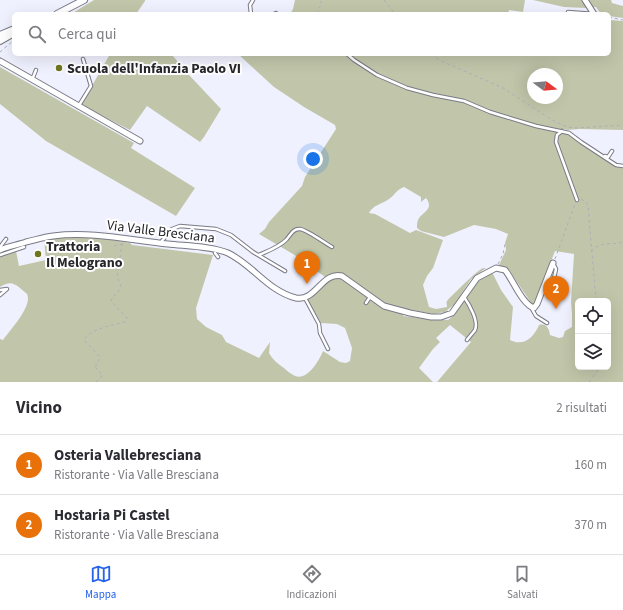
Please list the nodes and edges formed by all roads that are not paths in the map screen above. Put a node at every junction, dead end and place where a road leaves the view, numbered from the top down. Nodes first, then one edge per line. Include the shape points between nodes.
1 (84, 0) edge
2 (253, 0) edge
3 (585, 0) edge
4 (61, 12) edge
5 (252, 12) edge
6 (593, 12) edge
7 (12, 31) edge
8 (12, 34) edge
9 (0, 35) edge
10 (0, 41) edge
11 (349, 56) edge
12 (83, 59) dead end
13 (0, 62) edge
14 (36, 70) dead end
15 (32, 80) junction
16 (78, 107) junction
17 (562, 131) junction
18 (140, 142) dead end
19 (612, 151) dead end
20 (603, 156) junction
21 (623, 166) edge
22 (577, 200) road end
23 (6, 239) dead end
24 (158, 243) junction
25 (0, 247) edge
26 (24, 247) dead end
27 (332, 248) dead end
28 (0, 250) edge
29 (215, 253) dead end
30 (0, 255) edge
31 (258, 255) junction
32 (218, 257) dead end
33 (554, 264) joint
34 (285, 271) dead end
35 (553, 283) dead end
36 (0, 290) edge
37 (0, 294) edge
38 (371, 297) junction
39 (463, 297) junction
40 (305, 298) junction
41 (366, 303) dead end
42 (532, 308) junction
43 (547, 323) dead end
44 (467, 340) dead end
45 (328, 349) dead end

1 - 4 street
2 - 5 lane via 250,6
3 - 6 street
7 - 9 street
8 - 10 street
11 - 17 lane via 377,75 407,88 464,101 490,112
12 - 16 lane via 90,86
13 - 15 street
14 - 15 lane
15 - 16 street
16 - 18 street
17 - 20 lane via 569,132
17 - 22 lane via 557,135 556,142
19 - 20 lane via 608,157
20 - 21 lane via 616,165
23 - 25 lane
24 - 28 street, Via Valle Bresciana via 80,234 52,236
24 - 31 lane via 176,227 197,226 227,232
24 - 40 street, Via Valle Bresciana via 220,250 237,259 275,289 297,298
26 - 30 lane
27 - 31 lane via 304,231 295,229 285,241
29 - 32 lane
31 - 34 lane
33 - 35 lane via 556,269
33 - 42 street via 538,304
36 - 37 lane via 7,288
38 - 39 street via 384,306 431,317 452,313
38 - 40 street via 337,275 327,279
38 - 41 lane
39 - 42 street via 477,278 496,268 505,270
39 - 44 lane via 476,323
40 - 45 lane via 319,324 320,333
42 - 43 lane via 536,316

